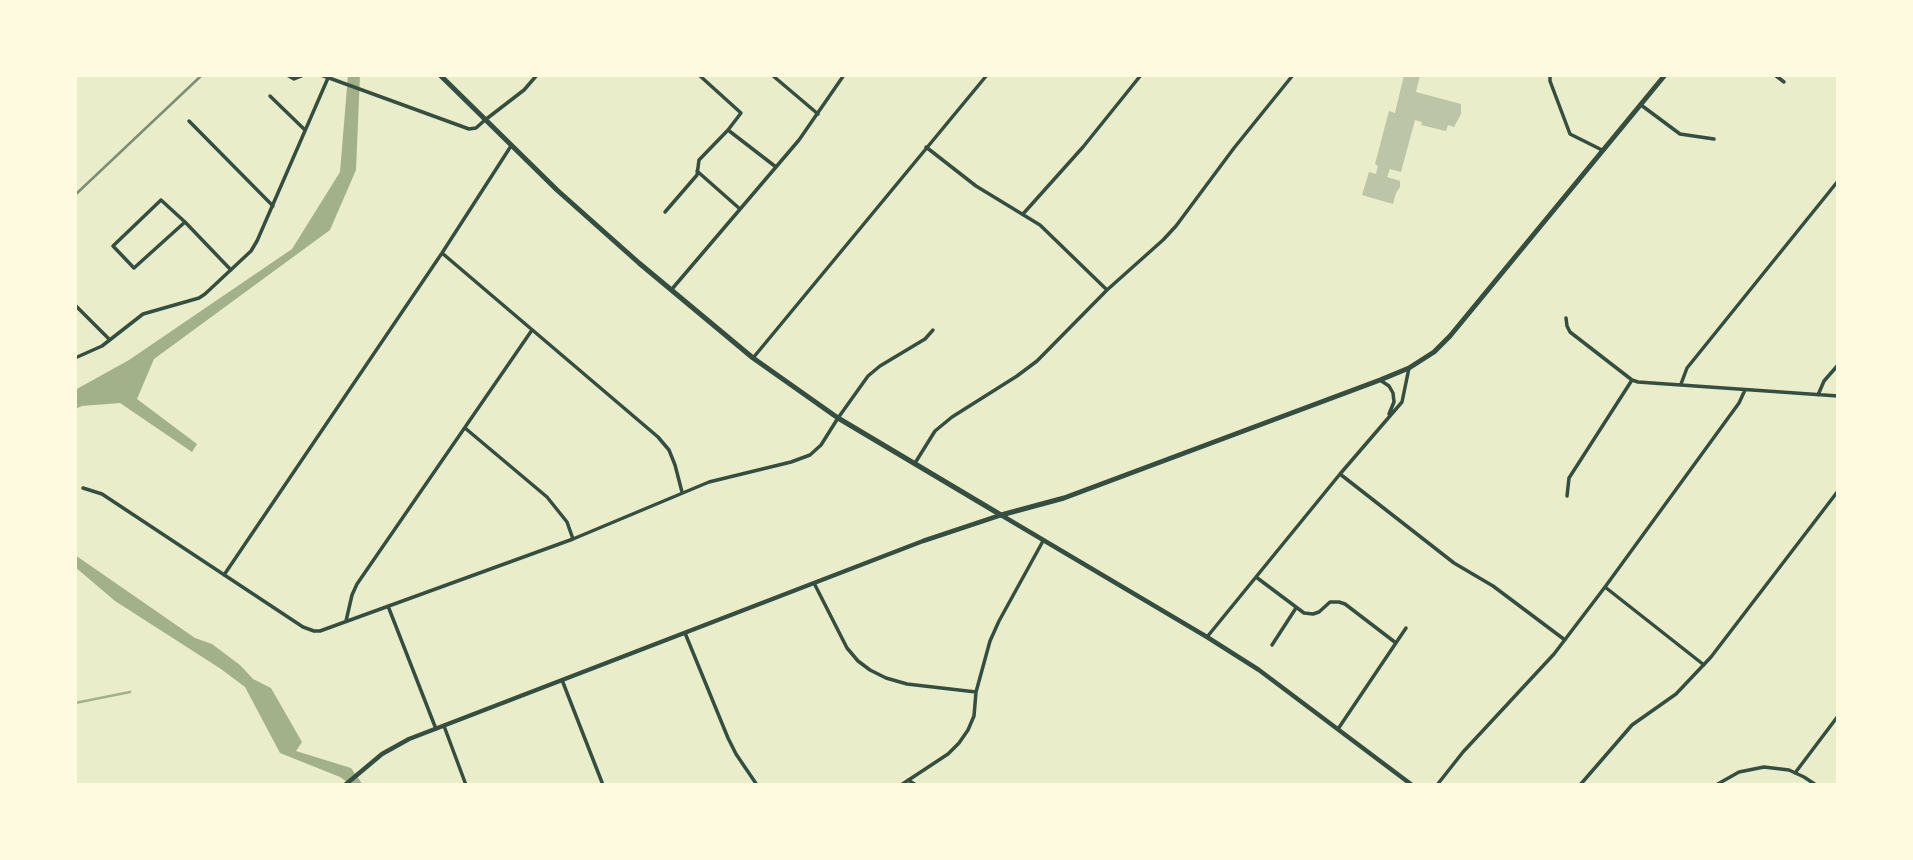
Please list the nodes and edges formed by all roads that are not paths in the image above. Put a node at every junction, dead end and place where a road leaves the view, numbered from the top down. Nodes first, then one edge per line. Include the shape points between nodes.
1 (287, 75) edge
2 (304, 75) edge
3 (321, 75) edge
4 (440, 75) edge
5 (537, 75) edge
6 (699, 75) edge
7 (772, 75) edge
8 (844, 75) edge
9 (987, 75) edge
10 (1141, 75) edge
11 (1293, 75) edge
12 (1550, 75) edge
13 (1665, 75) edge
14 (1775, 75) edge
15 (328, 78) junction
16 (1784, 82) dead end
17 (270, 96) dead end
18 (1641, 105) junction
19 (818, 114) junction
20 (485, 120) junction
21 (189, 121) dead end
22 (304, 130) junction
23 (729, 130) junction
24 (1714, 139) dead end
25 (511, 146) junction
26 (926, 147) junction
27 (1604, 151) junction
28 (776, 167) junction
29 (696, 170) junction
30 (1838, 181) edge
31 (273, 206) junction
32 (740, 209) junction
33 (665, 212) dead end
34 (1023, 214) junction
35 (185, 222) junction
36 (442, 253) junction
37 (231, 270) junction
38 (671, 290) junction
39 (1107, 290) junction
40 (75, 305) edge
41 (1566, 318) dead end
42 (532, 330) junction
43 (933, 330) dead end
44 (110, 340) junction
45 (75, 358) edge
46 (753, 358) junction
47 (1838, 365) edge
48 (1409, 368) junction
49 (1380, 380) junction
50 (1632, 380) junction
51 (1681, 384) junction
52 (1745, 390) junction
53 (1818, 395) junction
54 (1838, 396) edge
55 (1388, 416) junction
56 (838, 418) junction
57 (465, 428) junction
58 (915, 463) junction
59 (1339, 474) junction
60 (83, 488) dead end
61 (1838, 491) edge
62 (682, 492) junction
63 (1567, 496) dead end
64 (1001, 515) junction
65 (573, 539) junction
66 (1043, 541) junction
67 (223, 575) junction
68 (1256, 577) junction
69 (814, 583) junction
70 (1605, 587) junction
71 (388, 606) junction
72 (1296, 608) junction
73 (346, 621) junction
74 (1406, 628) dead end
75 (685, 633) junction
76 (1207, 637) junction
77 (1565, 640) junction
78 (1395, 643) junction
79 (1272, 645) dead end
80 (1704, 665) junction
81 (562, 680) junction
82 (976, 692) junction
83 (1838, 716) edge
84 (444, 726) junction
85 (436, 729) junction
86 (1338, 729) junction
87 (1795, 773) junction
88 (908, 780) junction
89 (346, 784) edge
90 (466, 785) edge
91 (603, 785) edge
92 (757, 785) edge
93 (901, 785) edge
94 (916, 785) edge
95 (1412, 785) edge
96 (1437, 785) edge
97 (1580, 785) edge
98 (1716, 785) edge
99 (1816, 785) edge

1 - 2 street via 294,79
3 - 15 street
4 - 20 main road
5 - 20 street
6 - 23 street via 741,113
7 - 19 street
8 - 19 street
9 - 26 street
10 - 34 street
11 - 39 street via 1176,226
12 - 27 street via 1570,134
13 - 18 main road
14 - 16 street
15 - 20 street via 462,127 476,128
15 - 22 street
17 - 22 street
18 - 24 street via 1680,134
18 - 27 main road
19 - 28 street
20 - 25 main road
21 - 31 street
22 - 31 street
23 - 28 street
23 - 29 street via 699,160
25 - 36 street
25 - 38 main road
26 - 34 street via 976,186
26 - 46 street
27 - 48 main road via 1450,336
28 - 32 street
29 - 32 street
29 - 33 street via 697,175
30 - 51 street via 1687,368
31 - 37 street via 251,251
32 - 38 street
34 - 39 street
35 - 35 street via 161,200 113,246 134,268
35 - 37 street
36 - 42 street
36 - 67 street
37 - 44 street via 199,298 143,314
38 - 46 main road
39 - 58 street via 1037,361 935,430
40 - 44 street
41 - 50 street via 1570,332
42 - 57 street
42 - 62 street via 658,437 669,450
43 - 56 street via 925,340 868,376
44 - 45 street
46 - 56 main road
47 - 53 street
48 - 49 main road
48 - 55 street via 1402,402
49 - 55 street via 1393,393
49 - 64 main road via 1064,498
50 - 51 street
50 - 63 street via 1569,478
51 - 52 street
52 - 53 street
52 - 70 street
53 - 54 street
55 - 59 street
56 - 58 main road
56 - 62 street via 810,455
57 - 65 street via 547,497 567,522
57 - 73 street via 357,584
58 - 64 main road
59 - 68 street
59 - 77 street via 1454,563
60 - 67 street via 102,494
61 - 80 street
62 - 65 street
64 - 66 street
64 - 69 street
65 - 71 street
66 - 76 street
66 - 82 street via 990,640
67 - 73 street via 309,630 320,631
68 - 72 street
68 - 76 street
69 - 75 street
69 - 82 street via 847,648 870,670 907,684
70 - 77 street
70 - 80 street
71 - 73 street
71 - 85 street
72 - 78 street via 1313,614 1330,602 1345,604
72 - 79 street
74 - 78 street
75 - 81 street
75 - 92 street via 728,738
76 - 86 street
77 - 96 street
78 - 86 street
80 - 97 street via 1676,694 1632,725
81 - 84 street
81 - 91 street
82 - 88 street via 974,716 959,743
83 - 87 street
84 - 85 street
84 - 90 street
85 - 89 street via 391,748
86 - 95 street
87 - 98 street via 1756,768
87 - 99 street
88 - 93 street
88 - 94 street

